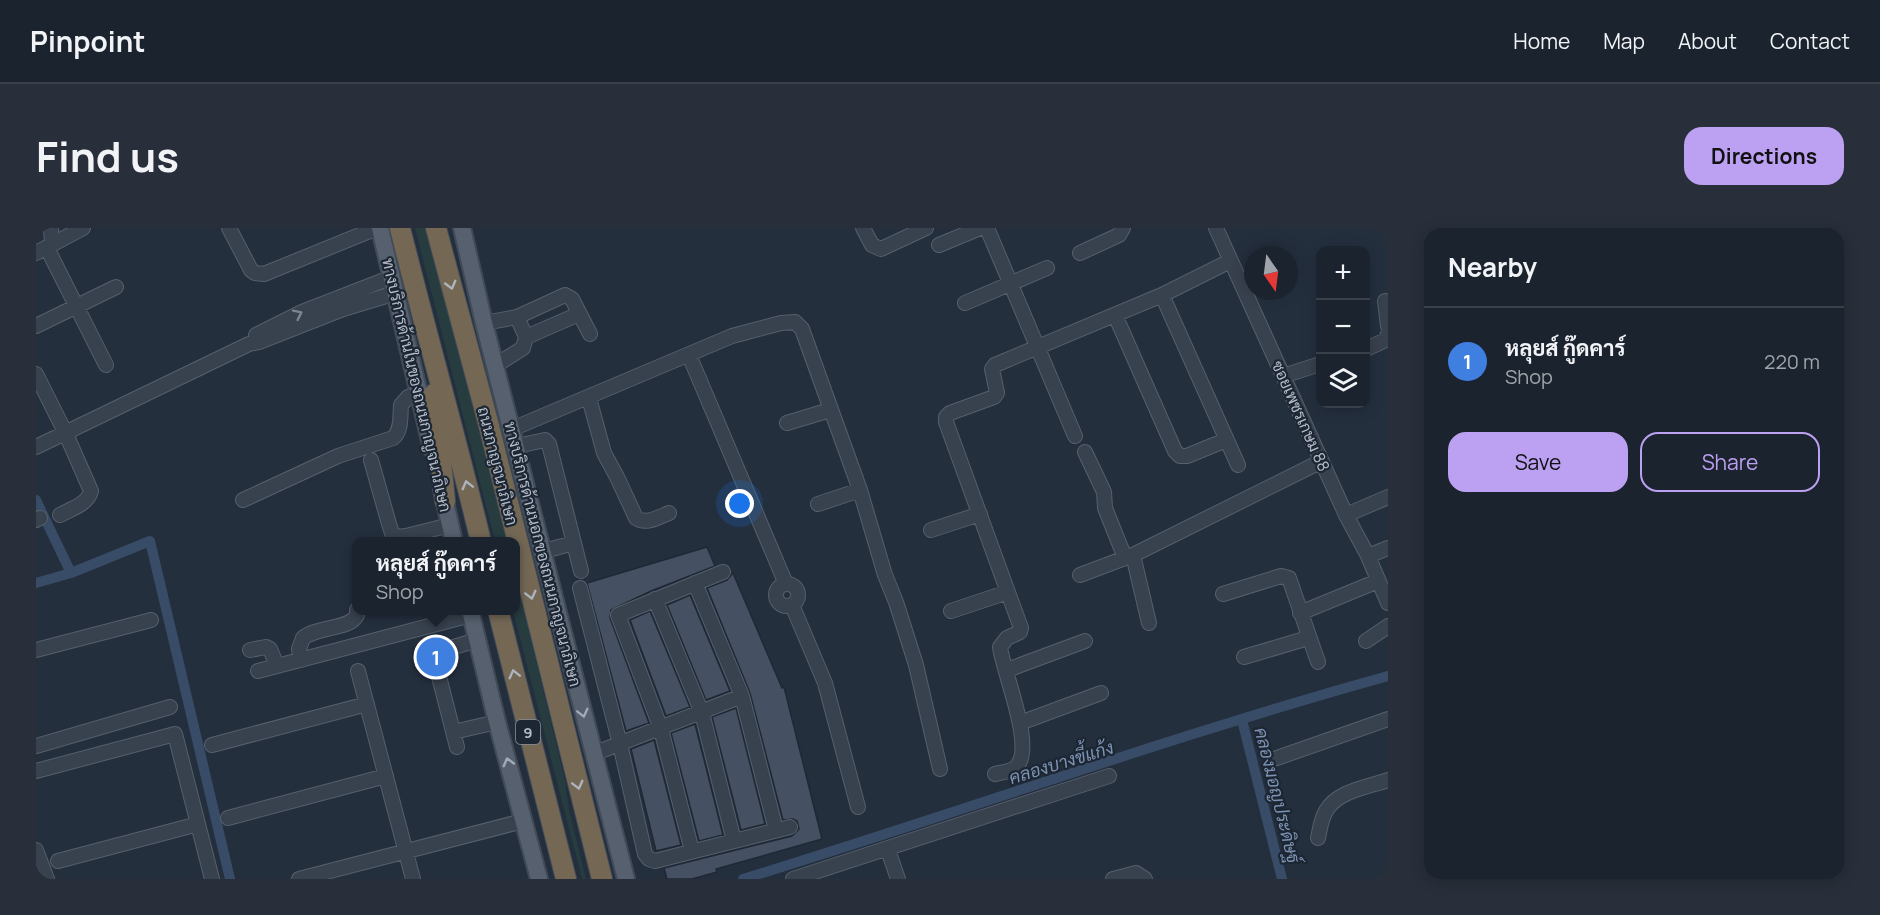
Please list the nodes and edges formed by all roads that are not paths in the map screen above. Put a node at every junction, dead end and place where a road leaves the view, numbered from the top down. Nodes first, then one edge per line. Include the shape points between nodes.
1 (51, 228) edge
2 (83, 228) edge
3 (229, 228) edge
4 (378, 228) edge
5 (400, 228) edge
6 (436, 228) edge
7 (462, 228) edge
8 (863, 228) edge
9 (926, 228) edge
10 (980, 228) edge
11 (987, 228) edge
12 (1123, 228) edge
13 (1216, 228) edge
14 (939, 246) dead end
15 (45, 248) edge
16 (1080, 254) dead end
17 (1230, 261) junction
18 (1047, 268) dead end
19 (1011, 284) junction
20 (394, 285) junction
21 (116, 287) dead end
22 (1162, 295) junction
23 (1385, 301) dead end
24 (965, 303) dead end
25 (77, 306) junction
26 (579, 314) junction
27 (1115, 315) junction
28 (517, 317) junction
29 (484, 323) junction
30 (36, 326) edge
31 (1388, 327) edge
32 (590, 334) dead end
33 (1388, 334) edge
34 (526, 337) junction
35 (430, 346) junction
36 (1370, 347) edge
37 (1039, 348) junction
38 (689, 355) junction
39 (106, 364) dead end
40 (495, 365) junction
41 (1316, 367) edge
42 (1284, 376) junction
43 (38, 382) edge
44 (419, 393) junction
45 (589, 398) junction
46 (830, 410) junction
47 (787, 423) dead end
48 (512, 429) junction
49 (66, 434) junction
50 (1075, 436) dead end
51 (1226, 440) junction
52 (517, 446) junction
53 (36, 447) edge
54 (1085, 452) dead end
55 (371, 460) dead end
56 (1322, 461) junction
57 (1238, 465) dead end
58 (860, 490) junction
59 (1388, 497) edge
60 (243, 500) dead end
61 (445, 501) junction
62 (818, 504) dead end
63 (669, 513) dead end
64 (980, 514) junction
65 (1346, 514) junction
66 (60, 515) dead end
67 (450, 525) junction
68 (931, 530) dead end
69 (453, 537) edge
70 (480, 537) edge
71 (517, 537) edge
72 (574, 543) junction
73 (1388, 548) edge
74 (520, 551) edge
75 (544, 551) junction
76 (1129, 556) junction
77 (1368, 556) junction
78 (581, 571) dead end
79 (723, 572) dead end
80 (1080, 575) dead end
81 (1378, 581) junction
82 (695, 584) junction
83 (580, 588) dead end
84 (1008, 592) junction
85 (1223, 594) dead end
86 (655, 599) junction
87 (1388, 603) edge
88 (951, 611) dead end
89 (1300, 613) junction
90 (357, 615) edge
91 (464, 615) edge
92 (471, 615) edge
93 (499, 615) edge
94 (151, 620) dead end
95 (1149, 622) dead end
96 (1388, 626) edge
97 (1308, 638) junction
98 (477, 640) junction
99 (1085, 641) dead end
100 (1366, 641) dead end
101 (36, 650) edge
102 (250, 650) dead end
103 (1244, 657) dead end
104 (301, 660) junction
105 (1318, 662) dead end
106 (277, 666) junction
107 (1007, 670) junction
108 (258, 671) dead end
109 (358, 671) dead end
110 (1101, 693) dead end
111 (742, 696) junction
112 (367, 704) junction
113 (170, 707) dead end
114 (702, 712) junction
115 (1388, 719) edge
116 (497, 722) junction
117 (1020, 723) junction
118 (661, 729) junction
119 (453, 732) junction
120 (620, 744) junction
121 (212, 745) dead end
122 (36, 746) edge
123 (458, 747) dead end
124 (593, 754) junction
125 (1274, 759) dead end
126 (940, 769) dead end
127 (36, 771) edge
128 (995, 774) dead end
129 (386, 776) junction
130 (1109, 776) dead end
131 (1388, 780) edge
132 (858, 807) dead end
133 (228, 818) dead end
134 (524, 821) junction
135 (198, 824) junction
136 (790, 827) dead end
137 (776, 830) junction
138 (1318, 838) dead end
139 (734, 841) junction
140 (36, 850) edge
141 (888, 850) junction
142 (406, 851) junction
143 (692, 851) junction
144 (58, 861) dead end
145 (47, 879) edge
146 (212, 879) edge
147 (299, 879) edge
148 (413, 879) edge
149 (538, 879) edge
150 (566, 879) edge
151 (602, 879) edge
152 (626, 879) edge
153 (793, 879) edge
154 (898, 879) edge
155 (1113, 879) edge
156 (1145, 879) edge

1 - 15 street
2 - 15 street
3 - 4 street via 250,270 264,274
4 - 20 main road, ทางบริการด้านในของถนนกาญจนาภิเษก
5 - 35 highway, ถนนกาญจนาภิเษก
6 -> 71 highway, ถนนกาญจนาภิเษก / 9
7 - 29 main road, ทางบริการด้านนอกของถนนกาญจนาภิเษก
8 - 9 street via 873,245 881,249
10 - 14 street
11 - 19 street
12 - 16 street via 1119,234
13 - 17 street, ซอยเพชรเกษม 88
15 - 25 street
17 - 22 street
17 - 42 street, ซอยเพชรเกษม 88
18 - 19 street
19 - 24 street
19 - 37 street
20 - 44 main road, ทางบริการด้านในของถนนกาญจนาภิเษก
20 - 49 street via 343,309 249,344
21 - 25 street
22 - 27 street
22 - 51 street
23 - 31 street
25 - 30 street
25 - 39 street
26 - 28 street via 572,299 565,295
26 - 32 street
26 - 34 street
27 - 37 street
27 - 51 street via 1175,451 1187,456
28 - 29 street
28 - 34 street
29 - 40 main road, ทางบริการด้านนอกของถนนกาญจนาภิเษก
33 - 36 street via 1386,340
34 - 40 street via 523,348
35 - 61 highway
70 -> 35 highway, ถนนกาญจนาภิเษก
37 - 50 street
37 - 64 street via 995,365 994,397 946,417
38 - 45 street
38 - 46 street via 741,334 795,322 802,329
38 - 132 street via 786,584 798,590 792,605 829,695
40 - 48 main road, ทางบริการด้านนอกของถนนกาญจนาภิเษก
41 - 42 street
42 - 56 street, ซอยเพชรเกษม 88
43 - 49 street
44 - 60 street via 401,405 398,434 393,438 319,464
44 - 61 main road, ทางบริการด้านในของถนนกาญจนาภิเษก
45 - 48 street
45 - 63 street via 604,453 636,518 648,521
46 - 47 street
46 - 58 street
48 - 52 main road, ทางบริการด้านนอกของถนนกาญจนาภิเษก
49 - 53 street
49 - 66 street via 90,495
51 - 57 street
52 - 72 street via 541,439 549,444
52 - 75 main road, ทางบริการด้านนอกของถนนกาญจนาภิเษก
54 - 76 street via 1104,492 1105,508
55 - 67 street via 392,533 406,536
56 - 65 street, ซอยเพชรเกษม 88
56 - 76 street
58 - 62 street
58 - 126 street via 916,664
59 - 65 street
61 - 67 main road, ทางบริการด้านในของถนนกาญจนาภิเษก
64 - 68 street
64 - 84 street
65 - 77 street, ซอยเพชรเกษม 88
67 - 69 main road, ทางบริการด้านในของถนนกาญจนาภิเษก
72 - 75 street
72 - 78 street
73 - 77 street
74 -> 151 highway, ถนนกาญจนาภิเษก / 9
75 -> 124 main road, ทางบริการด้านนอกของถนนกาญจนาภิเษก
76 - 80 street
76 - 95 street
77 - 81 street, ซอยเพชรเกษม 88
79 - 82 street
81 - 87 street, ซอยเพชรเกษม 88
81 - 89 street
82 - 86 street
82 - 111 street
83 - 120 street
84 - 88 street
84 - 107 street via 1021,628 1000,647
85 - 89 street via 1285,576 1292,583
86 - 114 street
86 - 118 street via 619,614 618,618
89 - 97 street
90 - 104 street via 352,622 303,638
91 - 104 street
92 - 98 main road
150 -> 93 highway, 9
94 - 101 street
96 - 100 street
97 - 103 street
97 - 105 street
98 - 116 main road
98 - 119 street via 437,652 434,657
99 - 107 street
102 - 106 street via 270,649
104 - 106 street
106 - 108 street
107 - 117 street
109 - 112 street
110 - 117 street
111 - 114 street
111 - 137 street
112 - 121 street
112 - 129 street
113 - 122 street
114 - 118 street
114 - 139 street
115 - 125 street
116 - 119 street
134 -> 116 main road
117 - 128 street via 1022,745 1018,766
118 - 120 street
118 - 143 street
119 - 123 street
120 - 124 street
120 - 143 street via 645,854 654,861
124 - 152 main road, ทางบริการด้านนอกของถนนกาญจนาภิเษก
127 - 135 street via 175,734
129 - 133 street
129 - 142 street
130 - 141 street
131 - 138 street via 1349,793 1327,808
134 - 142 street
134 - 149 main road
135 - 144 street
135 - 146 street
136 - 137 street
137 - 139 street
139 - 143 street
140 - 145 street
141 - 153 street
141 - 154 street
142 - 147 street
142 - 148 street
155 - 156 street via 1136,873

